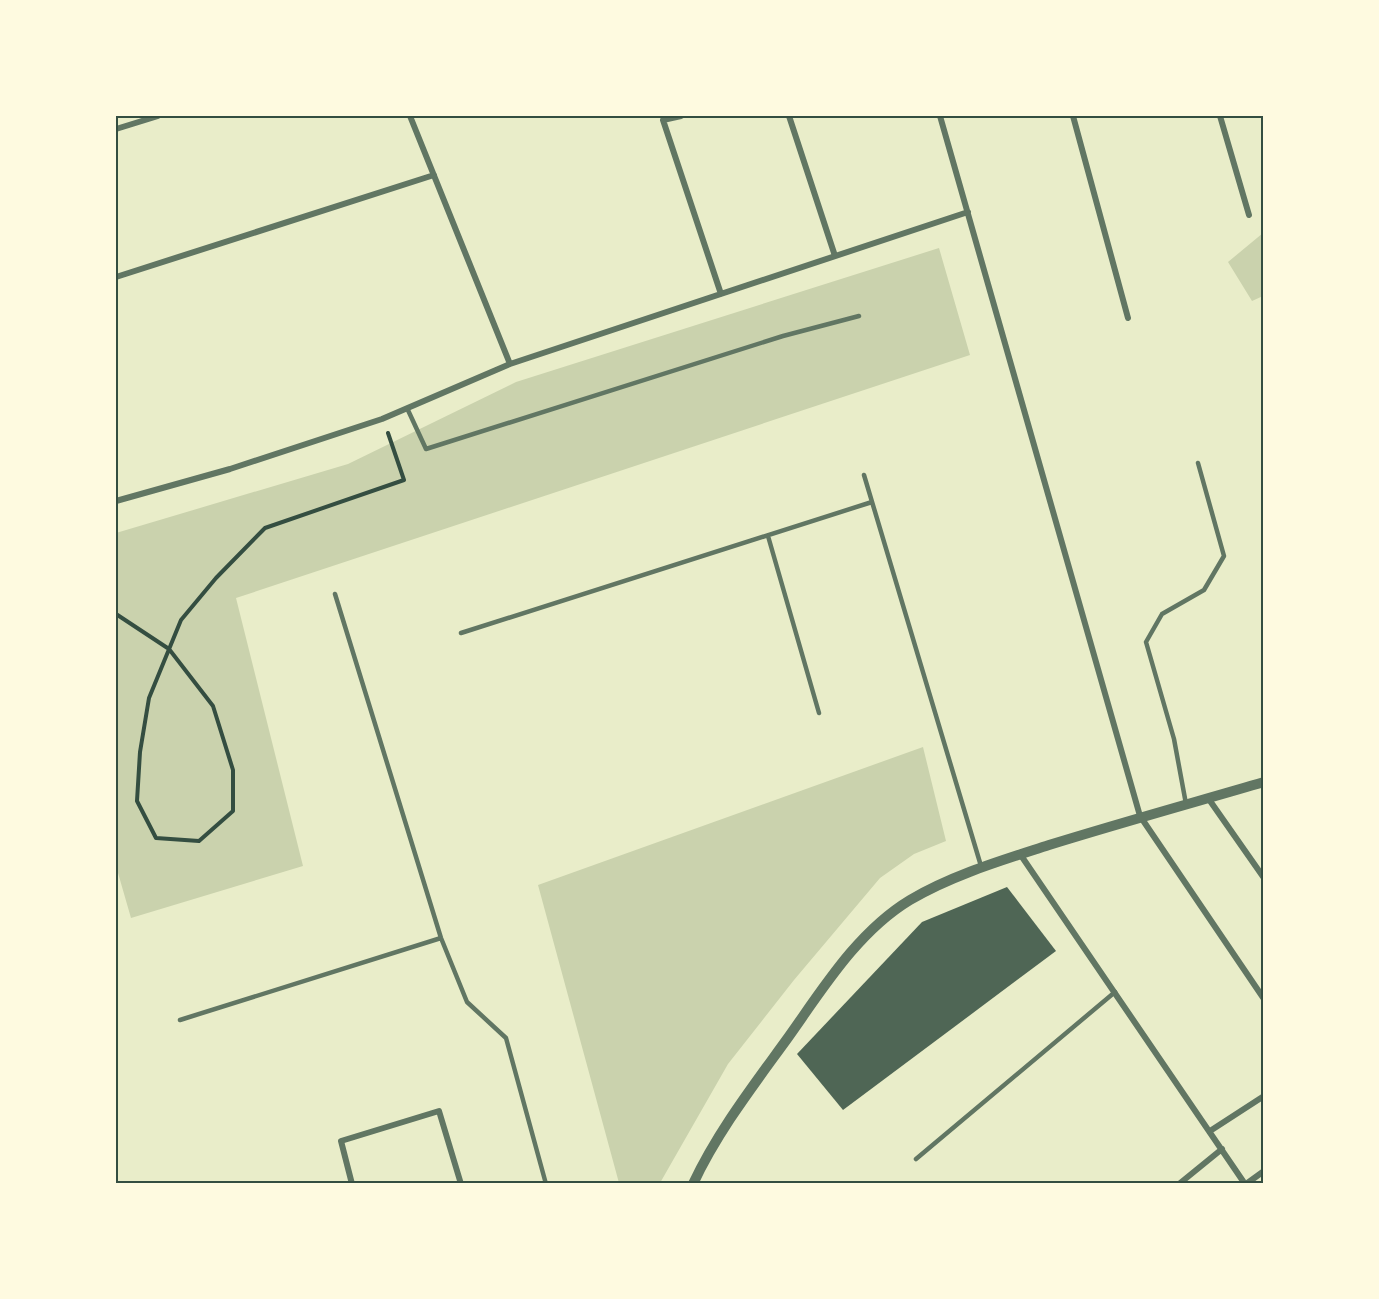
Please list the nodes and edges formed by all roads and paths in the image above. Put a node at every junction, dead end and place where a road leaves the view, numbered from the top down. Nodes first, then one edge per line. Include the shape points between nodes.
1 (158, 116) edge
2 (410, 116) edge
3 (681, 116) edge
4 (789, 116) edge
5 (940, 116) edge
6 (1073, 116) edge
7 (1220, 116) edge
8 (116, 129) edge
9 (434, 175) junction
10 (968, 212) junction
11 (1249, 215) dead end
12 (835, 256) junction
13 (116, 277) edge
14 (721, 294) junction
15 (859, 316) dead end
16 (1128, 318) dead end
17 (510, 364) junction
18 (406, 408) junction
19 (382, 418) junction
20 (1198, 463) dead end
21 (864, 475) dead end
22 (116, 501) edge
23 (873, 502) junction
24 (768, 536) junction
25 (335, 594) dead end
26 (116, 614) edge
27 (461, 633) dead end
28 (169, 650) junction
29 (819, 713) dead end
30 (1263, 782) edge
31 (1208, 798) junction
32 (1186, 804) junction
33 (1140, 816) junction
34 (1020, 854) junction
35 (982, 868) junction
36 (1263, 878) edge
37 (441, 938) junction
38 (1115, 992) junction
39 (1263, 999) edge
40 (180, 1020) dead end
41 (1263, 1095) edge
42 (1210, 1131) junction
43 (1222, 1149) junction
44 (916, 1159) dead end
45 (1263, 1171) edge
46 (352, 1184) edge
47 (461, 1184) edge
48 (546, 1184) edge
49 (693, 1184) edge
50 (1179, 1184) edge
51 (1246, 1184) edge

1 - 8 street
2 - 9 street
3 - 14 street via 663,120
4 - 12 street
5 - 10 street
6 - 16 street
7 - 11 street
9 - 13 street
9 - 17 street
10 - 12 street
10 - 33 street
12 - 14 street
14 - 17 street
15 - 18 lane via 783,336 426,449
17 - 18 street
18 - 19 street
19 - 22 street via 230,469
19 - 28 path via 404,480 265,528 181,620
20 - 32 lane via 1224,556 1204,590 1162,614 1146,642 1174,740
21 - 23 lane
23 - 24 lane
23 - 35 lane
24 - 27 lane
24 - 29 lane
25 - 37 lane
26 - 28 path
28 - 28 path via 213,706 232,770 233,811 199,841 156,838 137,801 149,698
30 - 31 street
31 - 32 street
31 - 36 street
32 - 33 street
33 - 34 street
33 - 39 street
34 - 35 street
34 - 38 street
35 - 49 street via 909,901 855,948 724,1125
37 - 40 lane
37 - 48 lane via 467,1002 506,1038
38 - 42 street
38 - 44 lane
41 - 42 street
42 - 43 street
43 - 50 street
43 - 51 street
45 - 51 street
46 - 47 street via 341,1141 439,1111

